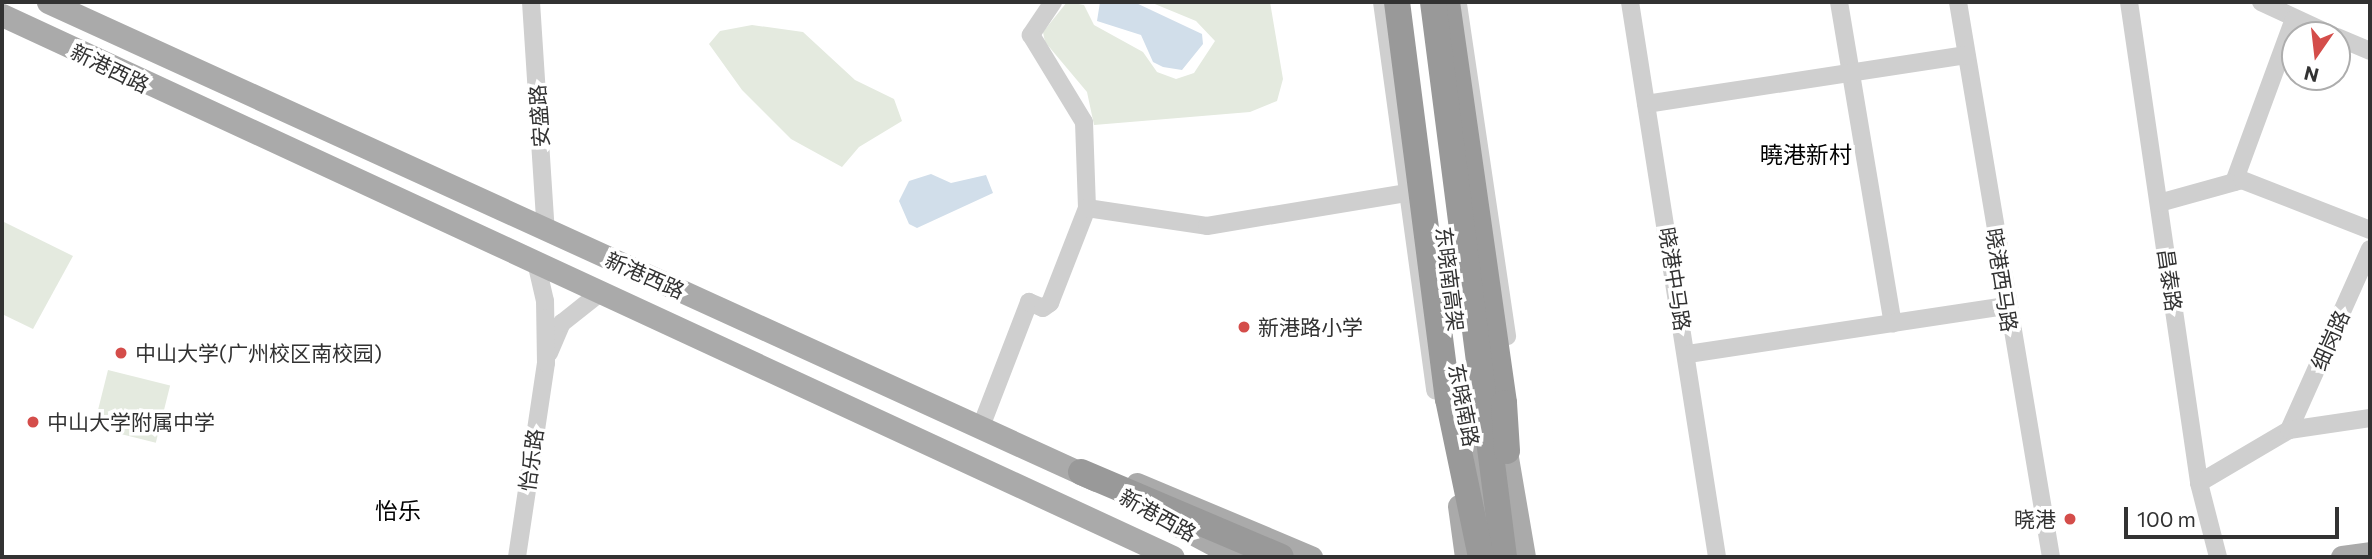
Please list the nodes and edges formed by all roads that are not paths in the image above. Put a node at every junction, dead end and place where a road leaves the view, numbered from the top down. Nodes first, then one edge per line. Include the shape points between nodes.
1 (48, 2) edge
2 (531, 2) edge
3 (1053, 2) edge
4 (1382, 2) edge
5 (1397, 2) edge
6 (1411, 2) edge
7 (1433, 2) edge
8 (1445, 2) edge
9 (1457, 2) edge
10 (1630, 2) edge
11 (1839, 2) edge
12 (1958, 2) edge
13 (2129, 2) edge
14 (2260, 2) edge
15 (2, 15) edge
16 (2294, 19) junction
17 (2299, 21) edge
18 (2351, 43) edge
19 (2370, 51) edge
20 (1966, 55) junction
21 (1849, 73) junction
22 (1646, 104) junction
23 (2234, 182) junction
24 (1408, 193) junction
25 (2159, 204) junction
26 (1087, 208) junction
27 (2370, 230) edge
28 (546, 231) junction
29 (2370, 249) edge
30 (536, 262) junction
31 (601, 292) junction
32 (2006, 306) junction
33 (1893, 323) junction
34 (1688, 355) junction
35 (545, 363) junction
36 (1459, 389) junction
37 (1498, 412) junction
38 (1466, 418) junction
39 (2370, 418) edge
40 (982, 424) junction
41 (2289, 430) junction
42 (1452, 465) junction
43 (1081, 472) junction
44 (2199, 483) junction
45 (1517, 497) junction
46 (1240, 548) edge
47 (2370, 553) edge
48 (1471, 555) edge
49 (517, 557) edge
50 (1173, 557) edge
51 (1281, 557) edge
52 (1311, 557) edge
53 (1493, 557) edge
54 (1504, 557) edge
55 (1512, 557) edge
56 (1524, 557) edge
57 (1717, 557) edge
58 (2051, 557) edge
59 (2218, 557) edge
60 (2342, 557) edge

1 - 28 main road, 新港西路
2 - 28 street, 安盛路
3 - 26 street via 1031,35 1084,122
4 - 24 street, 东晓南路
5 - 48 highway, bridge
6 - 36 main road, 东晓南路
6 - 48 highway, 东晓南高架
7 - 54 highway, 东晓南高架, bridge
8 - 37 main road, 东晓南路
8 - 55 highway, bridge via 1467,116 1504,403
9 - 45 street, 东晓南路 via 1470,54 1516,402
10 - 22 street, 晓港中马路
11 - 21 street
12 - 20 street, 晓港西马路
13 - 25 street, 昌泰路
14 - 16 street
15 - 30 main road, 新港西路
16 - 17 street
16 - 23 street
18 - 19 street
20 - 21 street
20 - 32 street, 晓港西马路
21 - 22 street
21 - 33 street
22 - 34 street, 晓港中马路
23 - 25 street
23 - 27 street via 2242,180
24 - 26 street via 1207,226
24 - 42 street, 东晓南路 via 1428,353
25 - 44 street, 昌泰路
26 - 40 street via 1050,303 1043,308 1029,302
28 - 40 main road, 新港西路
29 - 41 street, 细岗路
30 - 31 main road, 新港西路
30 - 35 street via 545,301
31 - 35 street via 562,323
31 - 50 main road, 新港西路
32 - 33 street
32 - 58 street, 晓港西马路
33 - 34 street
34 - 57 street, 晓港中马路
35 - 49 street, 怡乐路
36 - 38 main road, 东晓南路
36 - 42 main road
37 - 38 street
37 - 45 main road, 东晓南路
38 - 53 main road, 东晓南路
39 - 41 street
40 - 43 main road, 新港西路
41 - 44 street
42 - 48 main road, 东晓南路
43 - 46 highway
43 - 52 main road, 新港西路 via 1174,496
44 - 59 street, 昌泰路
45 - 56 main road, 东晓南路
46 - 51 highway
47 - 60 main road

